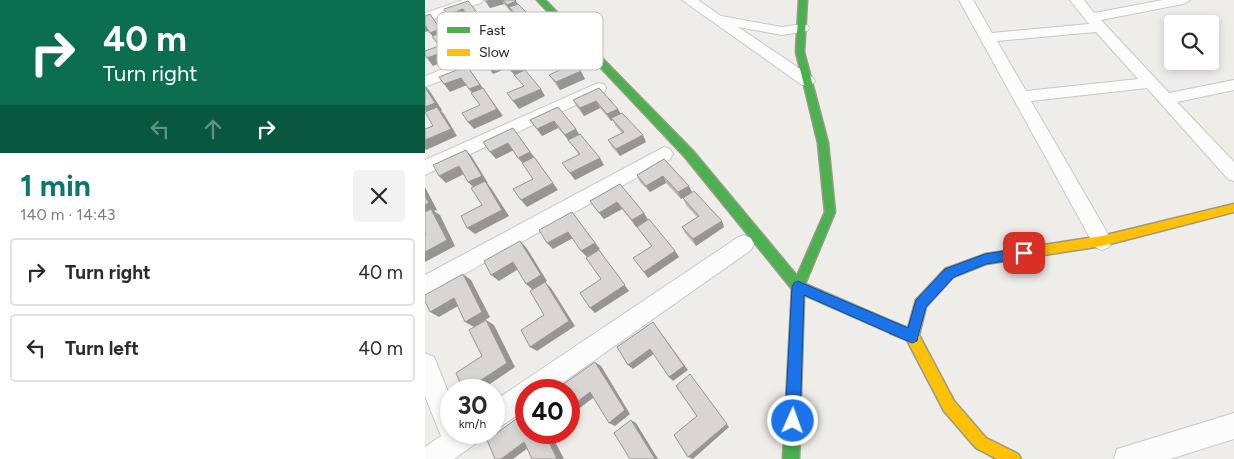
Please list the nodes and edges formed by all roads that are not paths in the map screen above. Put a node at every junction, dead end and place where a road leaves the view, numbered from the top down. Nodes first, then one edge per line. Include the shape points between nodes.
1 (476, 0) edge
2 (541, 0) edge
3 (689, 0) edge
4 (803, 0) edge
5 (966, 0) edge
6 (1077, 0) edge
7 (1183, 0) edge
8 (442, 12) edge
9 (553, 12) edge
10 (437, 14) edge
11 (425, 18) edge
12 (715, 19) junction
13 (1095, 23) junction
14 (802, 28) junction
15 (987, 38) junction
16 (603, 65) edge
17 (455, 70) edge
18 (807, 81) junction
19 (425, 82) edge
20 (1150, 83) junction
21 (1234, 85) edge
22 (598, 88) edge
23 (1022, 97) junction
24 (1164, 99) junction
25 (664, 154) dead end
26 (425, 168) edge
27 (1234, 174) edge
28 (1234, 208) edge
29 (1102, 241) junction
30 (744, 244) dead end
31 (425, 286) edge
32 (798, 287) junction
33 (912, 336) junction
34 (425, 365) edge
35 (547, 379) edge
36 (440, 399) edge
37 (1234, 426) edge
38 (451, 444) edge
39 (431, 459) edge
40 (791, 459) edge
41 (1013, 459) edge
42 (1127, 459) edge

1 - 8 street
2 - 9 street
3 - 12 street
4 - 14 street
5 - 15 street
6 - 13 street
7 - 13 street
10 - 11 street
12 - 14 street via 782,31
12 - 18 street
13 - 15 street
13 - 20 street
14 - 18 street via 800,52
15 - 23 street
16 - 32 street via 689,154
17 - 19 street
18 - 32 street via 823,143 829,212
20 - 23 street
20 - 24 street
21 - 24 street
22 - 26 street
23 - 29 street
24 - 27 street
25 - 31 street
28 - 29 street
29 - 33 street via 985,259 949,273 920,304
30 - 35 street
32 - 33 street
32 - 40 street
33 - 41 street via 949,406 981,443
34 - 36 street
37 - 42 street
38 - 39 street

